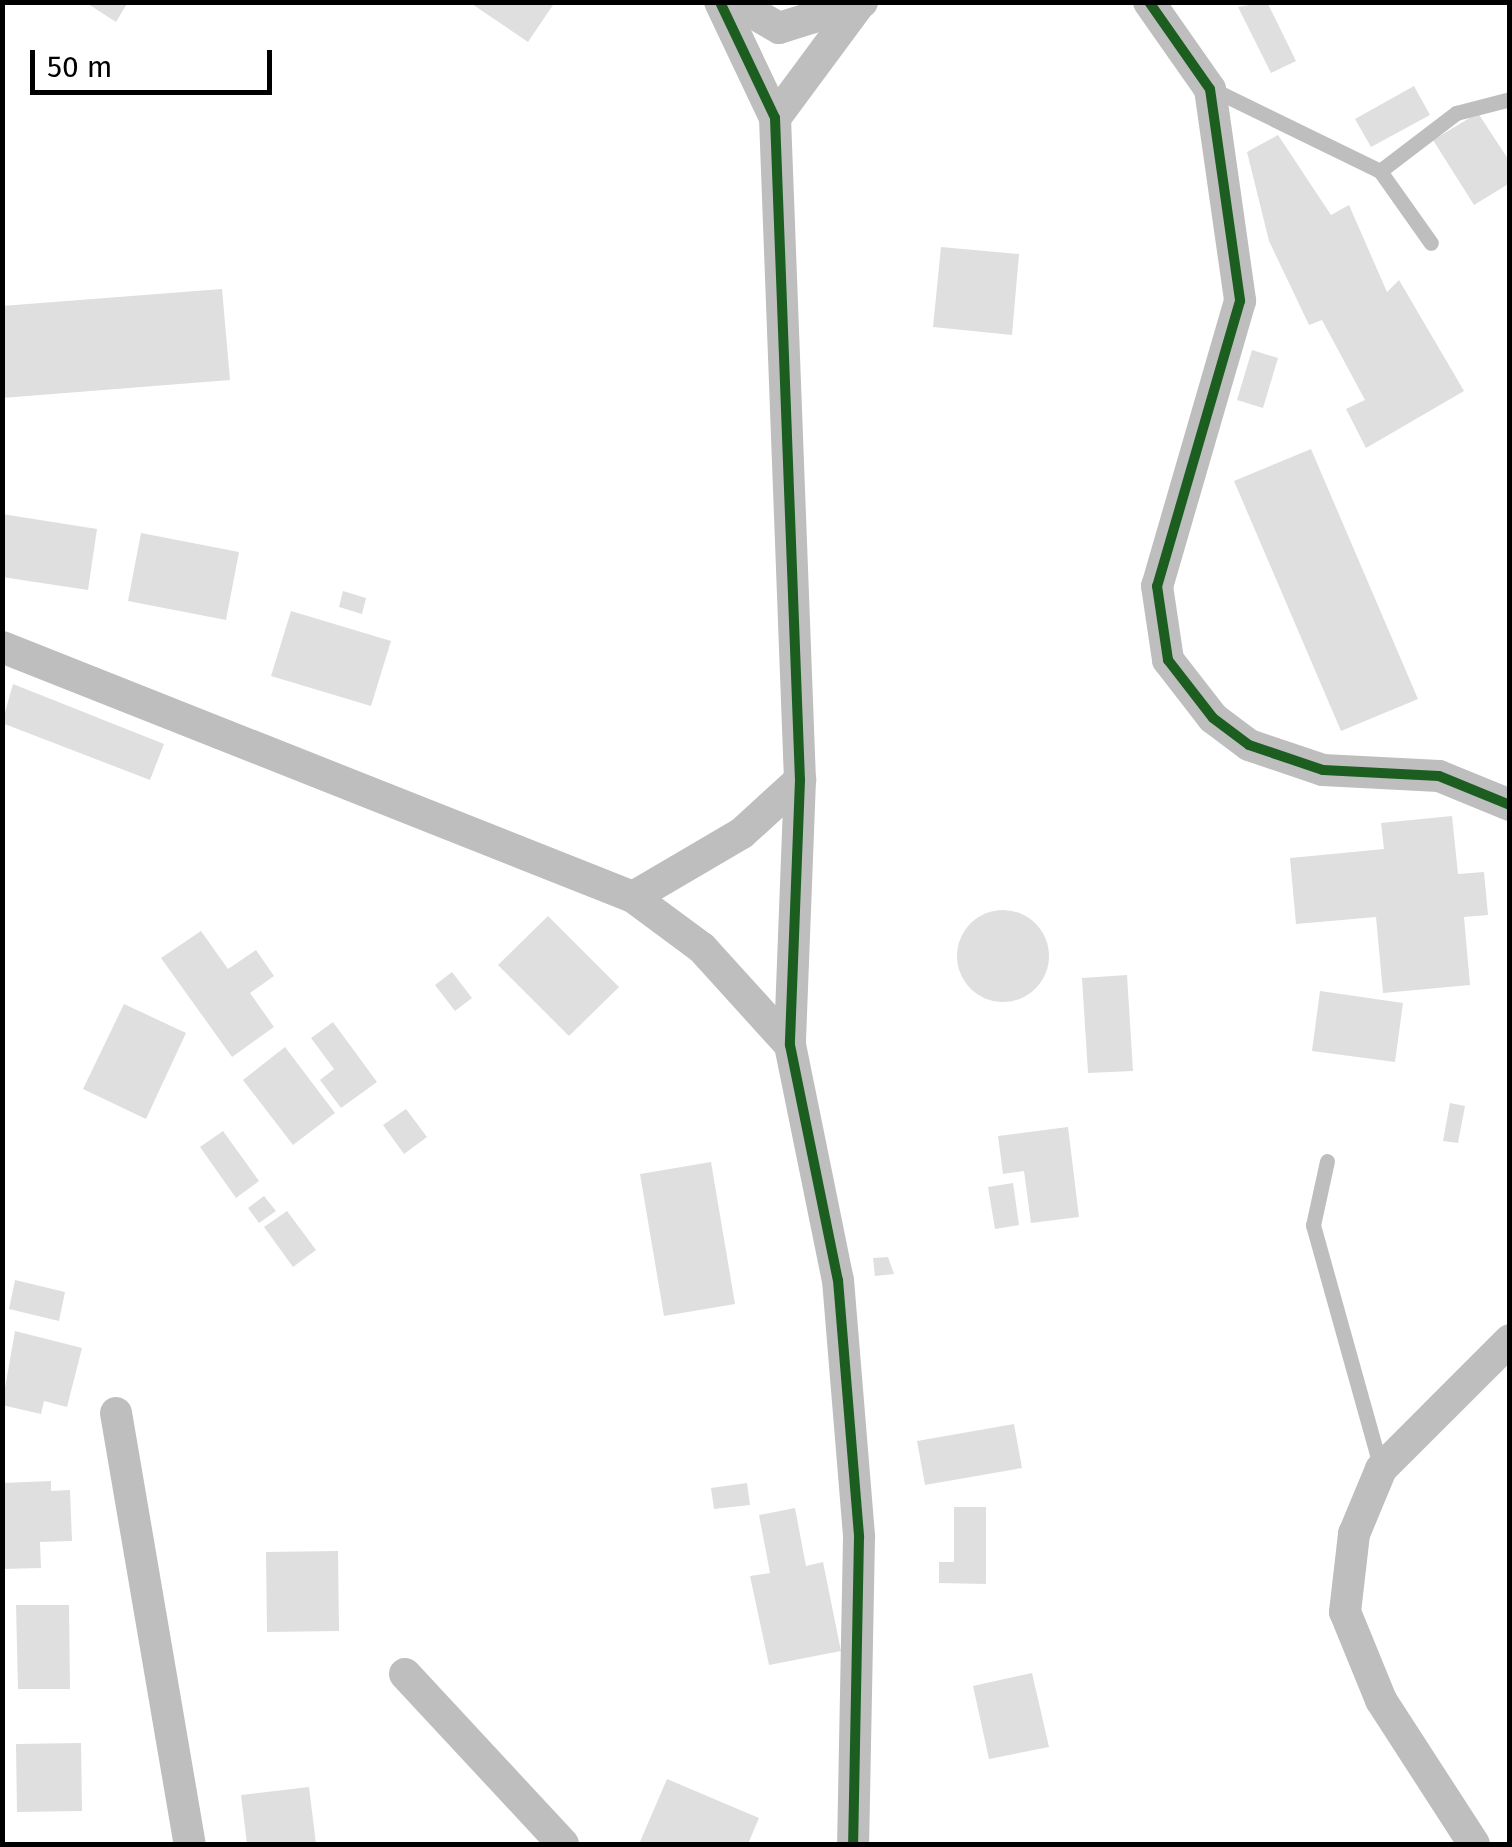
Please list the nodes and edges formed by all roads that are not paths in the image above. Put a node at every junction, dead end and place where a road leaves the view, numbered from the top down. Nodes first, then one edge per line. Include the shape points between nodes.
1 (720, 2) edge
2 (734, 2) edge
3 (1150, 2) edge
4 (861, 3) edge
5 (1210, 89) junction
6 (1510, 99) edge
7 (775, 118) junction
8 (1380, 171) junction
9 (1432, 243) dead end
10 (2, 647) edge
11 (800, 780) junction
12 (1510, 805) edge
13 (633, 896) junction
14 (790, 1045) junction
15 (1327, 1161) dead end
16 (1510, 1340) edge
17 (116, 1413) dead end
18 (1381, 1470) junction
19 (405, 1674) dead end
20 (190, 1844) edge
21 (563, 1844) edge
22 (853, 1844) edge
23 (1474, 1844) edge

1 - 7 street
2 - 4 street via 779,28
3 - 5 street
4 - 7 street
5 - 8 lane
5 - 12 street via 1240,301 1157,586 1168,660 1213,718 1249,745 1323,770 1439,776
6 - 8 lane via 1456,113
7 - 11 street
8 - 9 lane
10 - 13 street
11 - 13 street via 742,834
11 - 14 street
13 - 14 street via 702,948
14 - 22 street via 838,1280 856,1498
15 - 18 lane via 1313,1224
16 - 18 street
17 - 20 street
18 - 23 street via 1354,1534 1345,1612 1381,1700
19 - 21 street

